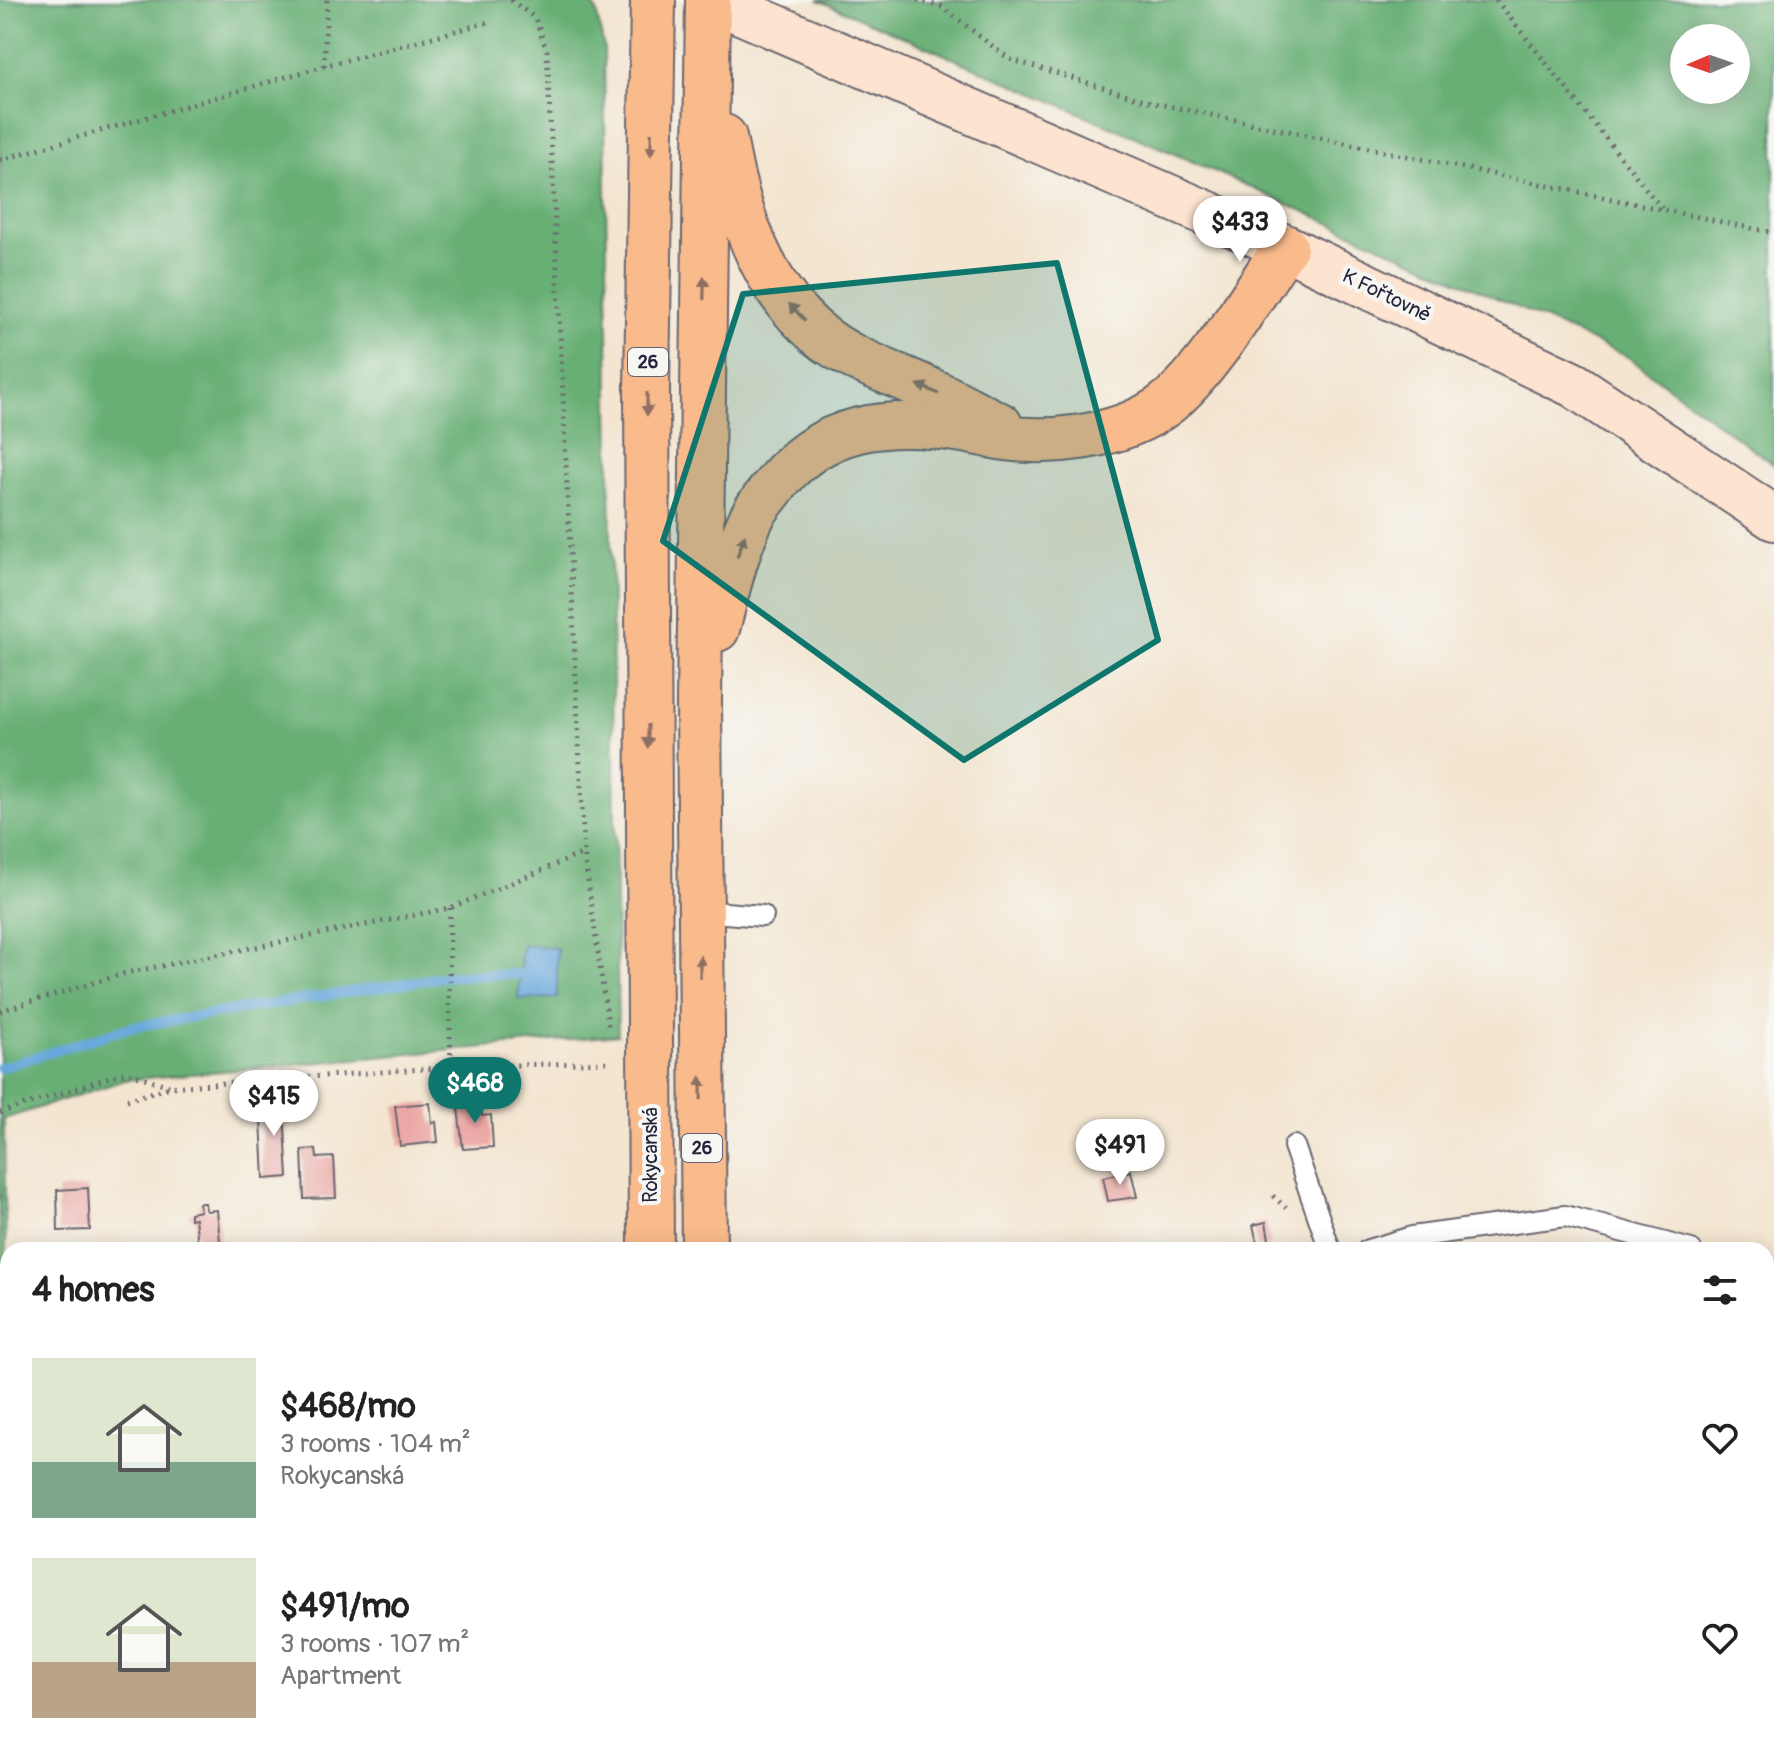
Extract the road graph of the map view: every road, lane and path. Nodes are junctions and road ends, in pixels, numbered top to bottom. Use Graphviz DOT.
graph roads {
  1 [pos="327,0"];
  2 [pos="511,0"];
  3 [pos="653,0"];
  4 [pos="711,0"];
  5 [pos="917,0"];
  6 [pos="1496,0"];
  7 [pos="489,22"];
  8 [pos="324,66"];
  9 [pos="714,118"];
  10 [pos="0,160"];
  11 [pos="1662,209"];
  12 [pos="1774,233"];
  13 [pos="1285,247"];
  14 [pos="1081,436"];
  15 [pos="1774,518"];
  16 [pos="699,703"];
  17 [pos="584,853"];
  18 [pos="450,908"];
  19 [pos="700,911"];
  20 [pos="763,916"];
  21 [pos="0,1011"];
  22 [pos="622,1052"];
  23 [pos="451,1067"];
  24 [pos="170,1087"];
  25 [pos="127,1100"];
  26 [pos="0,1113"];
  27 [pos="1294,1146"];
  28 [pos="650,1242"];
  29 [pos="704,1242"];
  30 [pos="1327,1242"];
  31 [pos="1395,1242"];
  32 [pos="1661,1242"];
  33 [pos="1066,1754"];
  34 [pos="1169,1754"];
  1 -- 8 [label="path"];
  2 -- 17 [label="path"];
  3 -- 22 [label="highway, 26, one-way"];
  4 -- 9 [label="highway"];
  4 -- 13 [label="street, K Fořtovně"];
  5 -- 11 [label="path"];
  6 -- 11 [label="path"];
  7 -- 8 [label="path"];
  8 -- 10 [label="path"];
  14 -- 9 [label="highway, one-way"];
  16 -- 9 [label="highway, 26, one-way"];
  11 -- 12 [label="path"];
  13 -- 14 [label="highway"];
  13 -- 15 [label="street, K Fořtovně"];
  16 -- 14 [label="highway, one-way"];
  16 -- 19 [label="highway, 26"];
  17 -- 18 [label="path"];
  17 -- 22 [label="path"];
  18 -- 21 [label="path"];
  18 -- 23 [label="path"];
  19 -- 20 [label="lane"];
  29 -- 19 [label="highway, 26, one-way"];
  22 -- 23 [label="path"];
  22 -- 28 [label="highway, Rokycanská / 26"];
  23 -- 24 [label="path"];
  24 -- 25 [label="path"];
  24 -- 26 [label="path"];
  27 -- 30 [label="lane"];
  31 -- 32 [label="lane"];
  33 -- 34 [label="path"];
}
